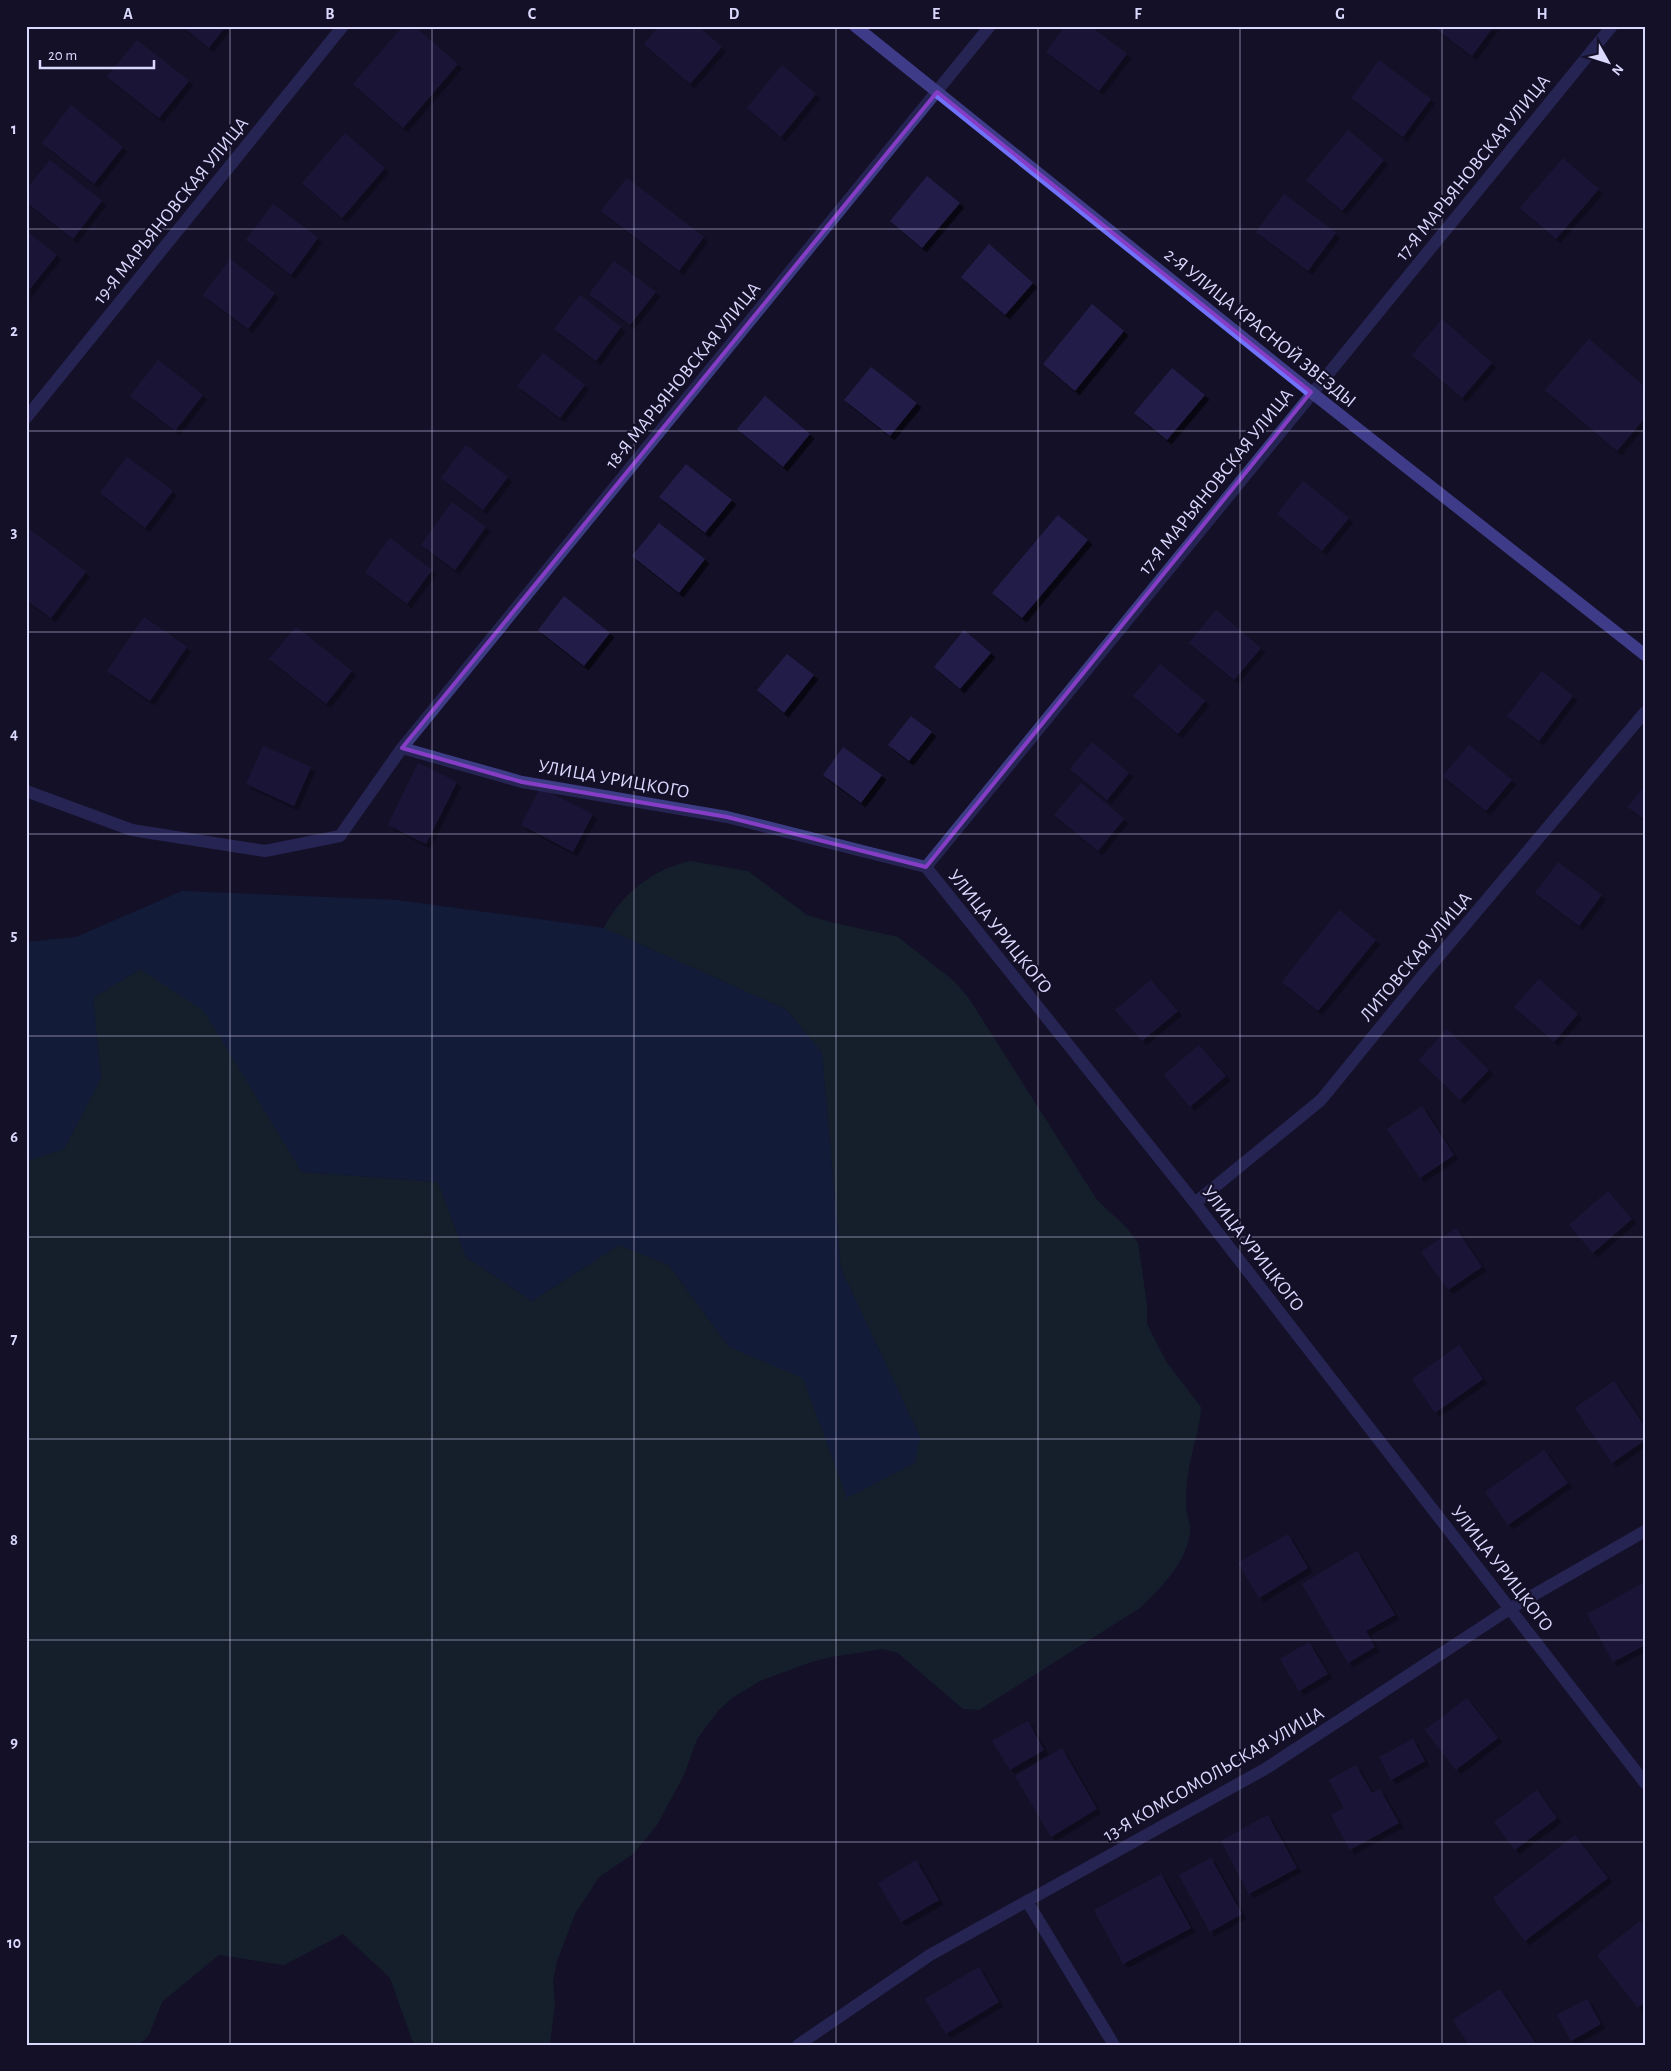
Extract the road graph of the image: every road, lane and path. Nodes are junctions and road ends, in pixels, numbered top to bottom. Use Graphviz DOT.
graph roads {
  1 [pos="342,26"];
  2 [pos="855,26"];
  3 [pos="990,26"];
  4 [pos="1612,26"];
  5 [pos="937,92"];
  6 [pos="1312,392"];
  7 [pos="26,418"];
  8 [pos="1645,655"];
  9 [pos="1645,712"];
  10 [pos="402,748"];
  11 [pos="26,791"];
  12 [pos="926,867"];
  13 [pos="1195,1203"];
  14 [pos="1645,1531"];
  15 [pos="1511,1608"];
  16 [pos="1645,1783"];
  17 [pos="1027,1901"];
  18 [pos="798,2045"];
  19 [pos="1114,2045"];
  1 -- 7 [label="street, 19-Я МАРЬЯНОВСКАЯ УЛИЦА"];
  2 -- 5 [label="street, 2-Я УЛИЦА КРАСНОЙ ЗВЕЗДЫ"];
  3 -- 5 [label="street, 18-Я МАРЬЯНОВСКАЯ УЛИЦА"];
  4 -- 6 [label="street, 17-Я МАРЬЯНОВСКАЯ УЛИЦА"];
  5 -- 6 [label="street, 2-Я УЛИЦА КРАСНОЙ ЗВЕЗДЫ"];
  5 -- 10 [label="street, 18-Я МАРЬЯНОВСКАЯ УЛИЦА"];
  6 -- 8 [label="street, 2-Я УЛИЦА КРАСНОЙ ЗВЕЗДЫ"];
  6 -- 12 [label="street, 17-Я МАРЬЯНОВСКАЯ УЛИЦА"];
  9 -- 13 [label="street, ЛИТОВСКАЯ УЛИЦА"];
  10 -- 11 [label="street"];
  10 -- 12 [label="street, УЛИЦА УРИЦКОГО"];
  12 -- 13 [label="street, УЛИЦА УРИЦКОГО"];
  13 -- 15 [label="street, УЛИЦА УРИЦКОГО"];
  14 -- 15 [label="street, 13-Я КОМСОМОЛЬСКАЯ УЛИЦА"];
  15 -- 16 [label="street, УЛИЦА УРИЦКОГО"];
  15 -- 17 [label="street, 13-Я КОМСОМОЛЬСКАЯ УЛИЦА"];
  17 -- 18 [label="street, 13-Я КОМСОМОЛЬСКАЯ УЛИЦА"];
  17 -- 19 [label="street"];
}
